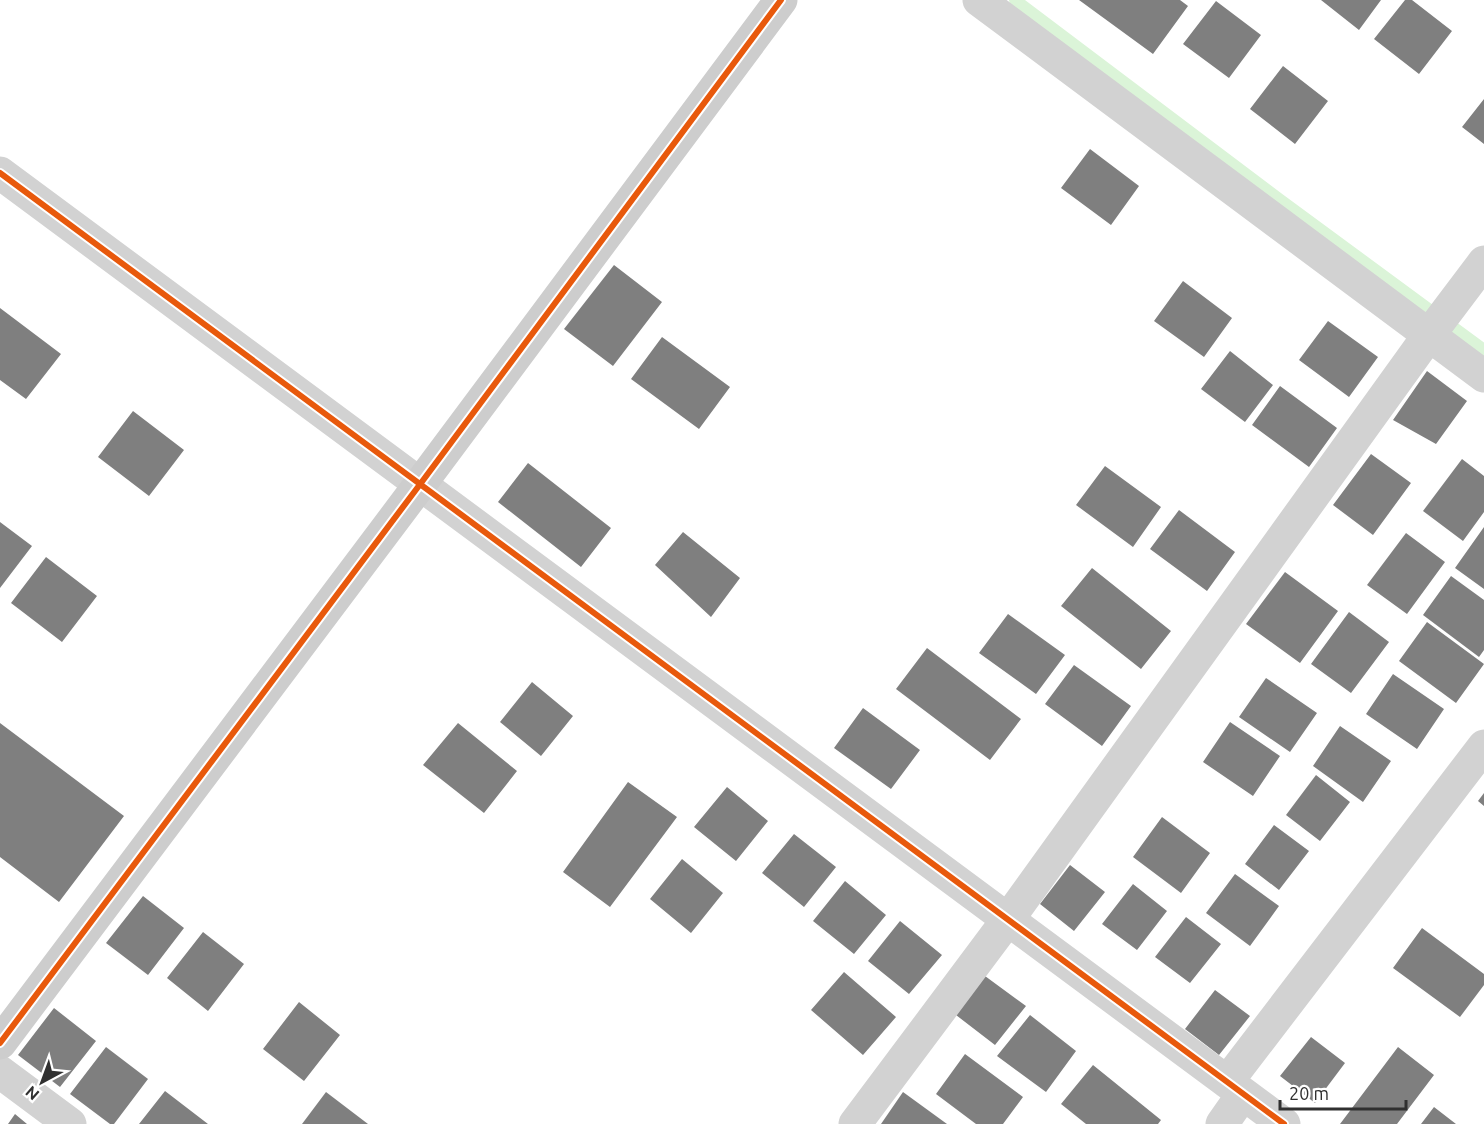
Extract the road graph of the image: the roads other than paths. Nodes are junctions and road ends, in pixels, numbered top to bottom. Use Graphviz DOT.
graph roads {
  1 [pos="781,0"];
  2 [pos="979,0"];
  3 [pos="0,173"];
  4 [pos="1484,262"];
  5 [pos="1429,335"];
  6 [pos="1484,376"];
  7 [pos="421,483"];
  8 [pos="1484,746"];
  9 [pos="1009,918"];
  10 [pos="0,1043"];
  11 [pos="0,1072"];
  12 [pos="1235,1088"];
  13 [pos="70,1124"];
  14 [pos="855,1124"];
  15 [pos="1221,1124"];
  16 [pos="1284,1124"];
  1 -- 7 [label="street"];
  2 -- 5 [label="street"];
  3 -- 7 [label="street"];
  4 -- 5 [label="street"];
  5 -- 6 [label="street"];
  5 -- 9 [label="street"];
  7 -- 9 [label="street"];
  7 -- 10 [label="street"];
  8 -- 12 [label="street"];
  9 -- 12 [label="street"];
  9 -- 14 [label="street"];
  11 -- 13 [label="street"];
  12 -- 15 [label="street"];
  12 -- 16 [label="street"];
}
